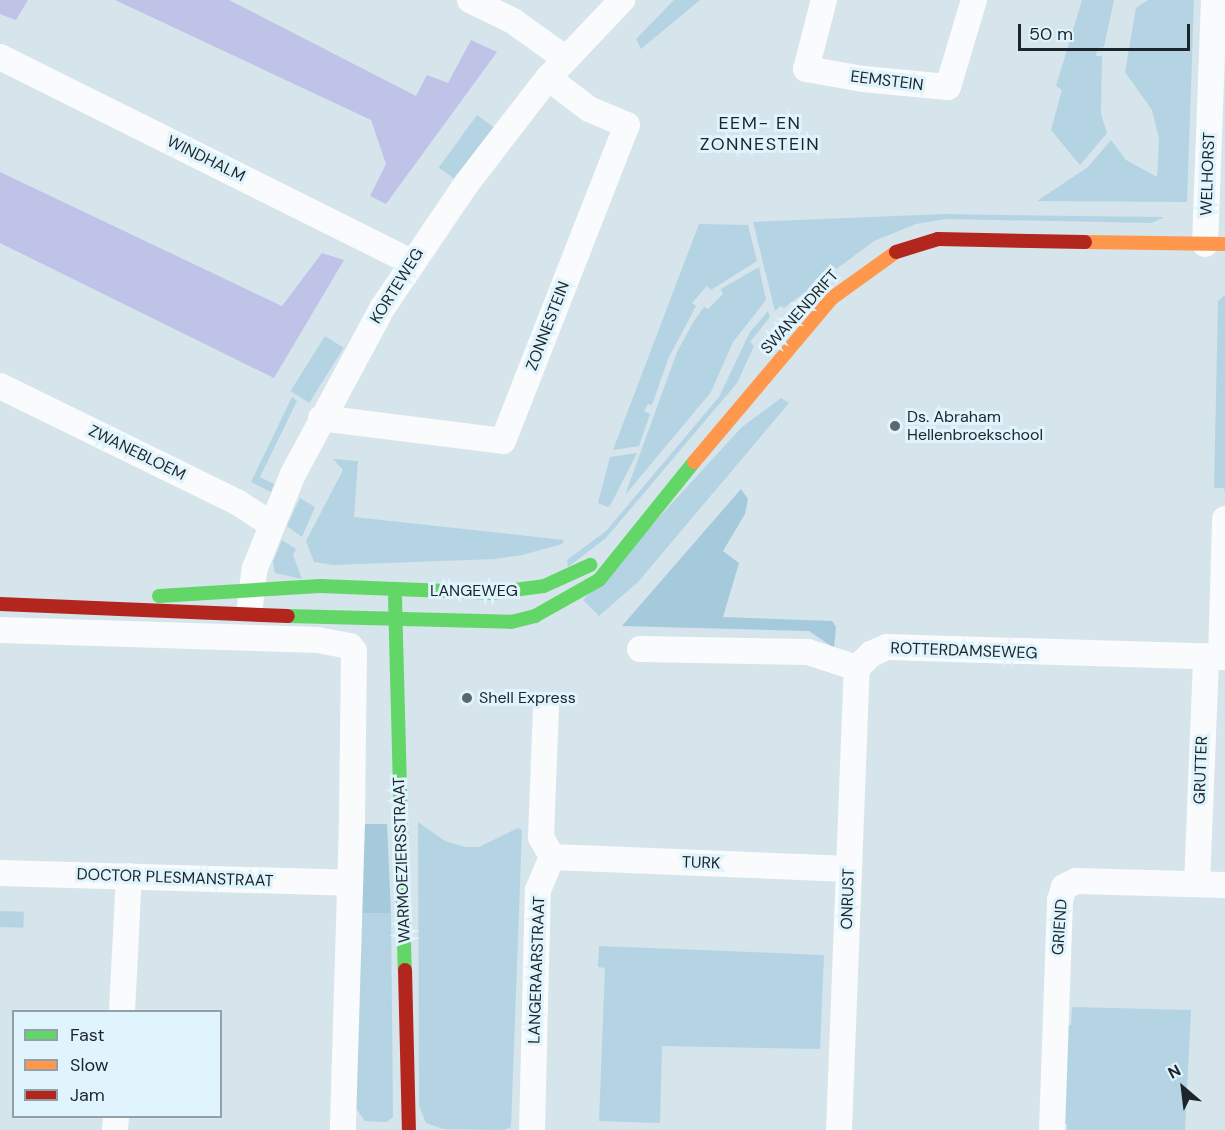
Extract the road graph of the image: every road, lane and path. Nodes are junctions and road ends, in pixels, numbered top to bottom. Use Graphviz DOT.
graph roads {
  1 [pos="470,0"];
  2 [pos="622,0"];
  3 [pos="824,0"];
  4 [pos="974,0"];
  5 [pos="1214,0"];
  6 [pos="1219,33"];
  7 [pos="0,57"];
  8 [pos="566,59"];
  9 [pos="548,78"];
  10 [pos="1215,244"];
  11 [pos="412,262"];
  12 [pos="0,386"];
  13 [pos="321,418"];
  14 [pos="1225,519"];
  15 [pos="643,522"];
  16 [pos="272,525"];
  17 [pos="252,588"];
  18 [pos="395,590"];
  19 [pos="0,604"];
  20 [pos="122,607"];
  21 [pos="249,616"];
  22 [pos="395,620"];
  23 [pos="0,630"];
  24 [pos="640,649"];
  25 [pos="1217,657"];
  26 [pos="856,668"];
  27 [pos="546,707"];
  28 [pos="552,857"];
  29 [pos="849,869"];
  30 [pos="0,873"];
  31 [pos="129,876"];
  32 [pos="350,883"];
  33 [pos="1197,884"];
  34 [pos="1225,885"];
  35 [pos="122,1010"];
  36 [pos="343,1130"];
  37 [pos="409,1130"];
  38 [pos="532,1130"];
  39 [pos="839,1130"];
  40 [pos="1052,1130"];
  1 -- 8 [label="street"];
  2 -- 8 [label="street, KORTEWEG"];
  3 -- 4 [label="street, EEMSTEIN"];
  5 -- 6 [label="street, WELHORST"];
  6 -- 10 [label="street, WELHORST"];
  7 -- 11 [label="street, WINDHALM"];
  8 -- 9 [label="street, KORTEWEG"];
  9 -- 11 [label="street, KORTEWEG"];
  9 -- 13 [label="street, ZONNESTEIN"];
  10 -- 15 [label="main road, SWANENDRIFT"];
  11 -- 13 [label="street, KORTEWEG"];
  12 -- 16 [label="street, ZWANEBLOEM"];
  13 -- 16 [label="street, KORTEWEG"];
  14 -- 25 [label="street, GRUTTER"];
  15 -- 18 [label="main road, LANGEWEG"];
  15 -- 22 [label="main road, LANGEWEG"];
  16 -- 17 [label="street, KORTEWEG"];
  17 -- 18 [label="main road, LANGEWEG"];
  17 -- 20 [label="main road, LANGEWEG"];
  17 -- 21 [label="street, KORTEWEG"];
  18 -- 22 [label="main road, WARMOEZIERSSTRAAT"];
  19 -- 20 [label="main road, LANGEWEG"];
  20 -- 21 [label="main road, LANGEWEG"];
  21 -- 22 [label="main road, LANGEWEG"];
  22 -- 37 [label="main road, WARMOEZIERSSTRAAT"];
  23 -- 32 [label="street"];
  24 -- 26 [label="street"];
  25 -- 26 [label="street, ROTTERDAMSEWEG"];
  25 -- 33 [label="street, GRUTTER"];
  26 -- 29 [label="street, ONRUST"];
  27 -- 28 [label="street"];
  28 -- 29 [label="street, TURK"];
  28 -- 38 [label="street, LANGERAARSTRAAT"];
  29 -- 39 [label="street, ONRUST"];
  30 -- 31 [label="street, DOCTOR PLESMANSTRAAT"];
  31 -- 32 [label="street, DOCTOR PLESMANSTRAAT"];
  31 -- 35 [label="street"];
  32 -- 36 [label="street"];
  33 -- 34 [label="street, GRIEND"];
  33 -- 40 [label="street, GRIEND"];
}
